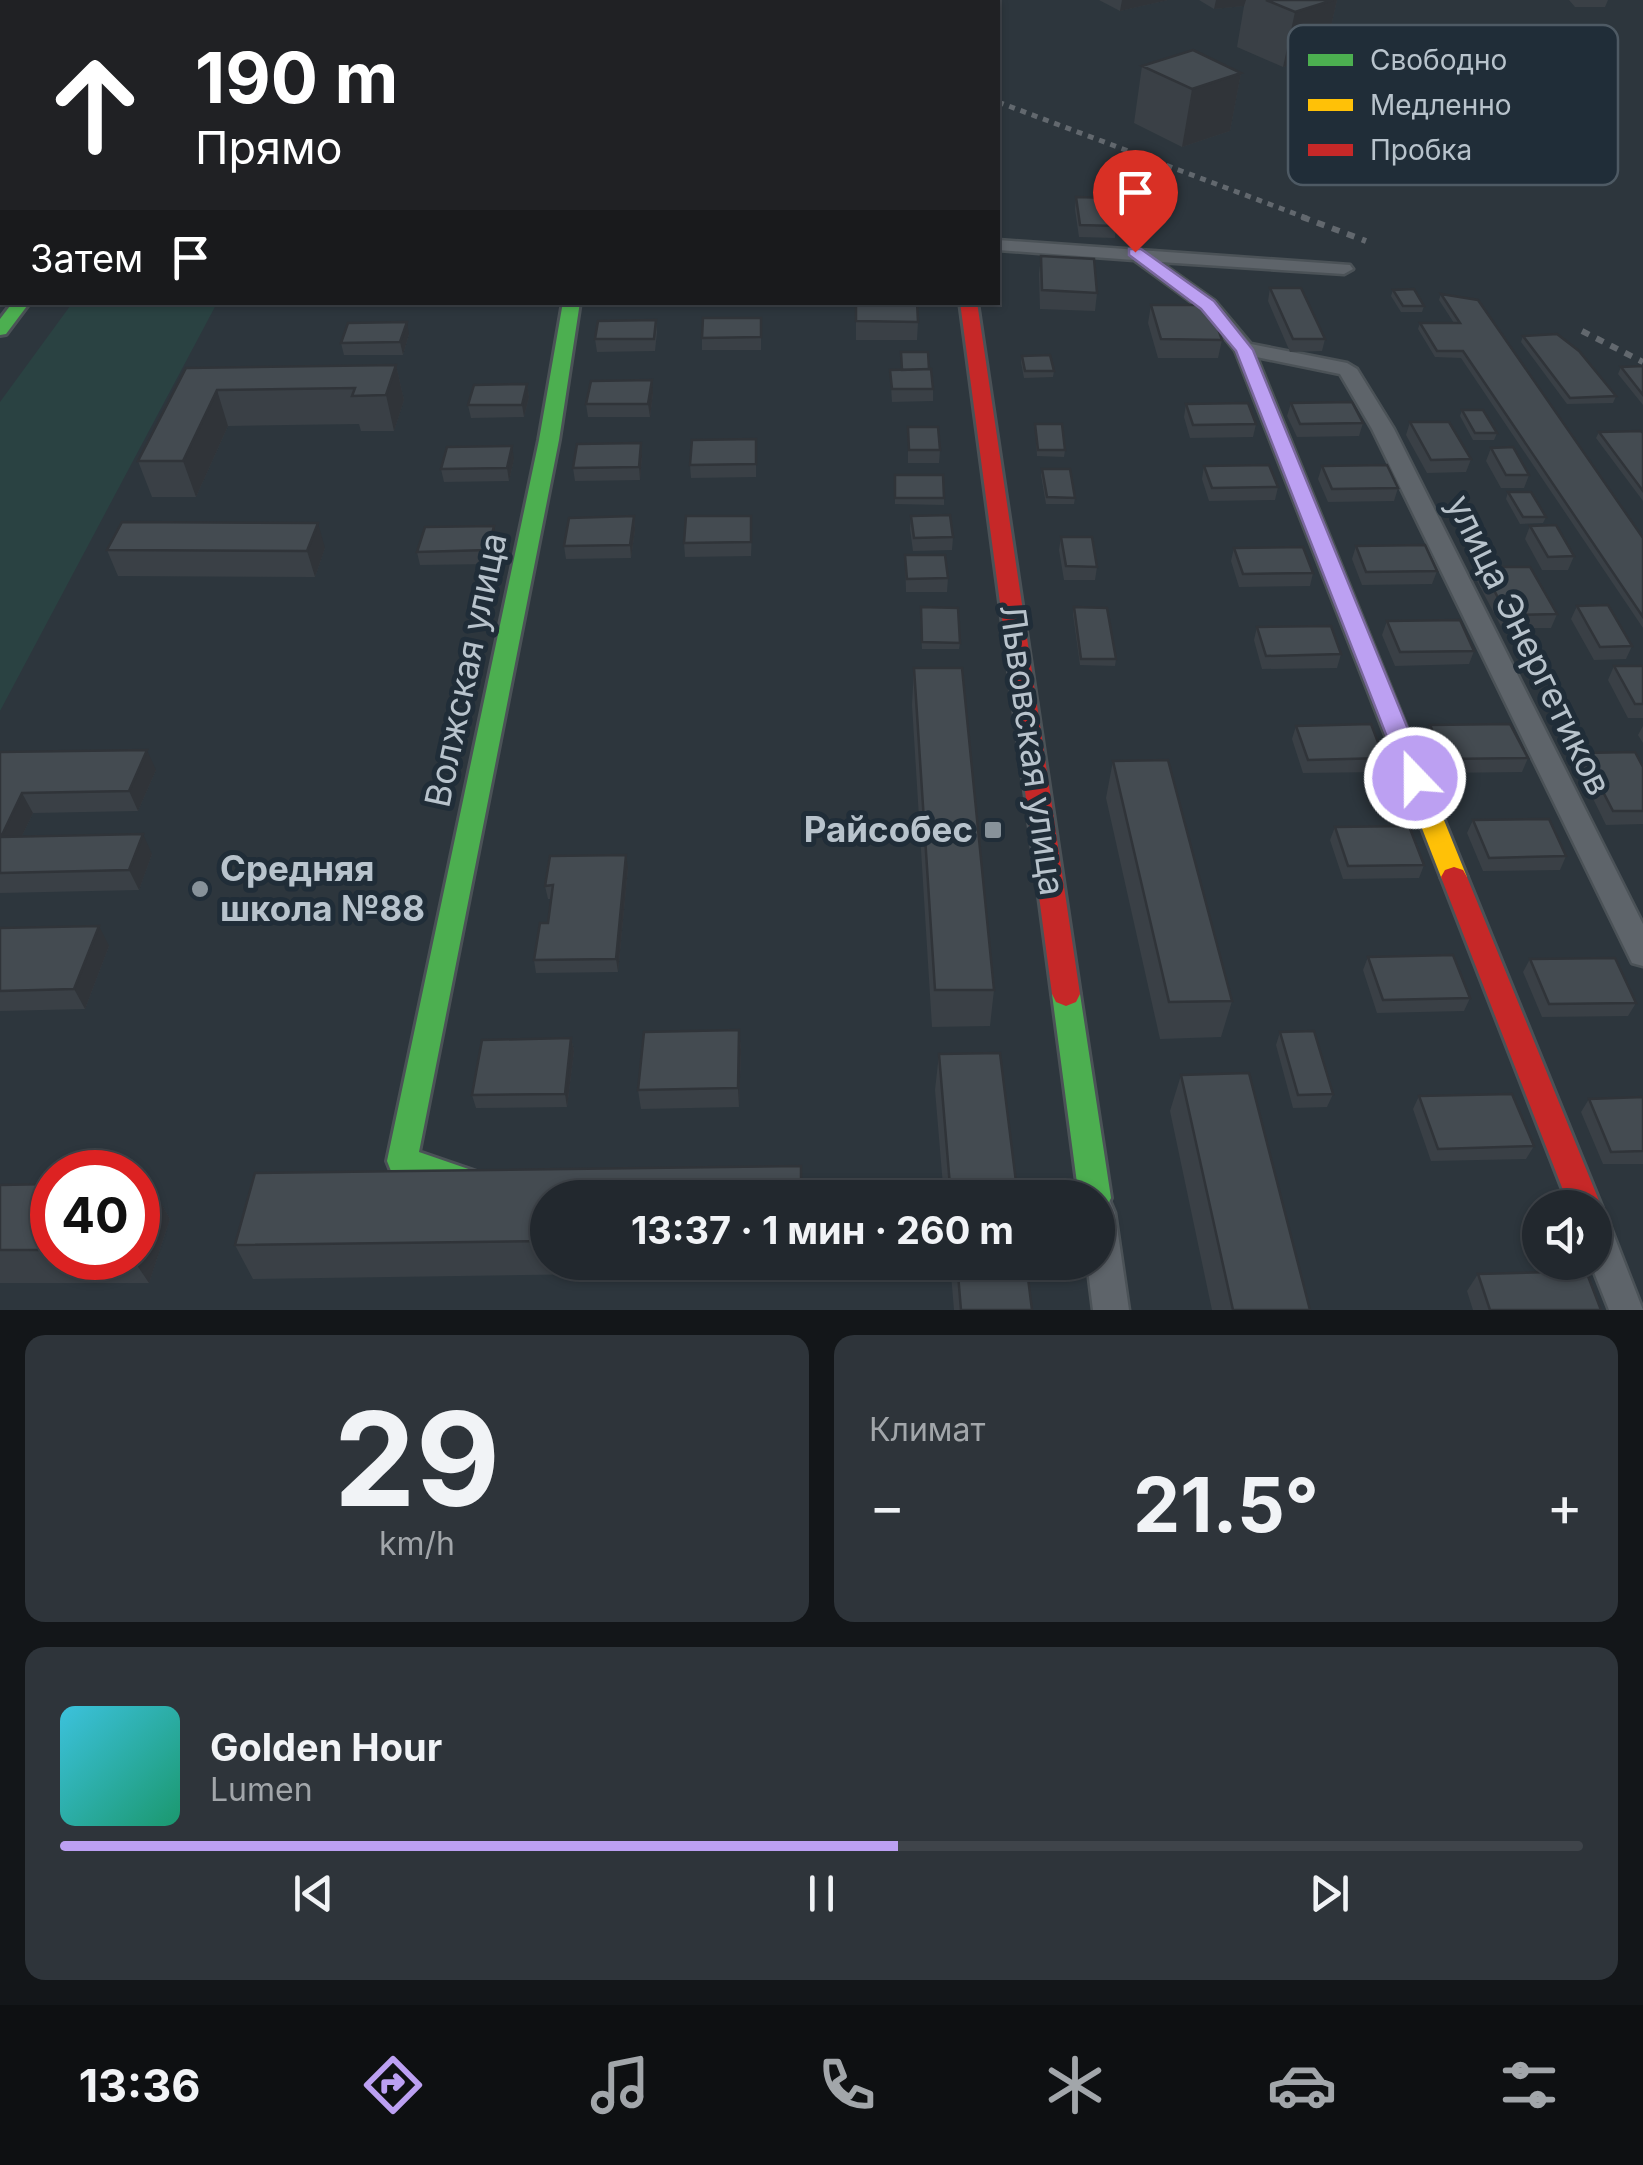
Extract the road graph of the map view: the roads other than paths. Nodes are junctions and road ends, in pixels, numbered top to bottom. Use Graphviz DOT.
graph roads {
  1 [pos="1000,245"];
  2 [pos="1135,252"];
  3 [pos="1344,269"];
  4 [pos="20,305"];
  5 [pos="571,305"];
  6 [pos="968,305"];
  7 [pos="0,330"];
  8 [pos="1244,350"];
  9 [pos="1643,954"];
  10 [pos="1092,1180"];
  11 [pos="498,1182"];
  12 [pos="1579,1190"];
  13 [pos="1612,1272"];
  14 [pos="1108,1280"];
  15 [pos="1112,1310"];
  16 [pos="1627,1310"];
  1 -- 2 [label="street"];
  2 -- 3 [label="street"];
  2 -- 8 [label="street"];
  4 -- 7 [label="street"];
  5 -- 11 [label="street, Волжская улица"];
  6 -- 10 [label="street, Львовская улица"];
  8 -- 9 [label="street, улица Энергетиков"];
  8 -- 12 [label="street"];
  13 -- 16 [label="street"];
  14 -- 15 [label="street"];
}
